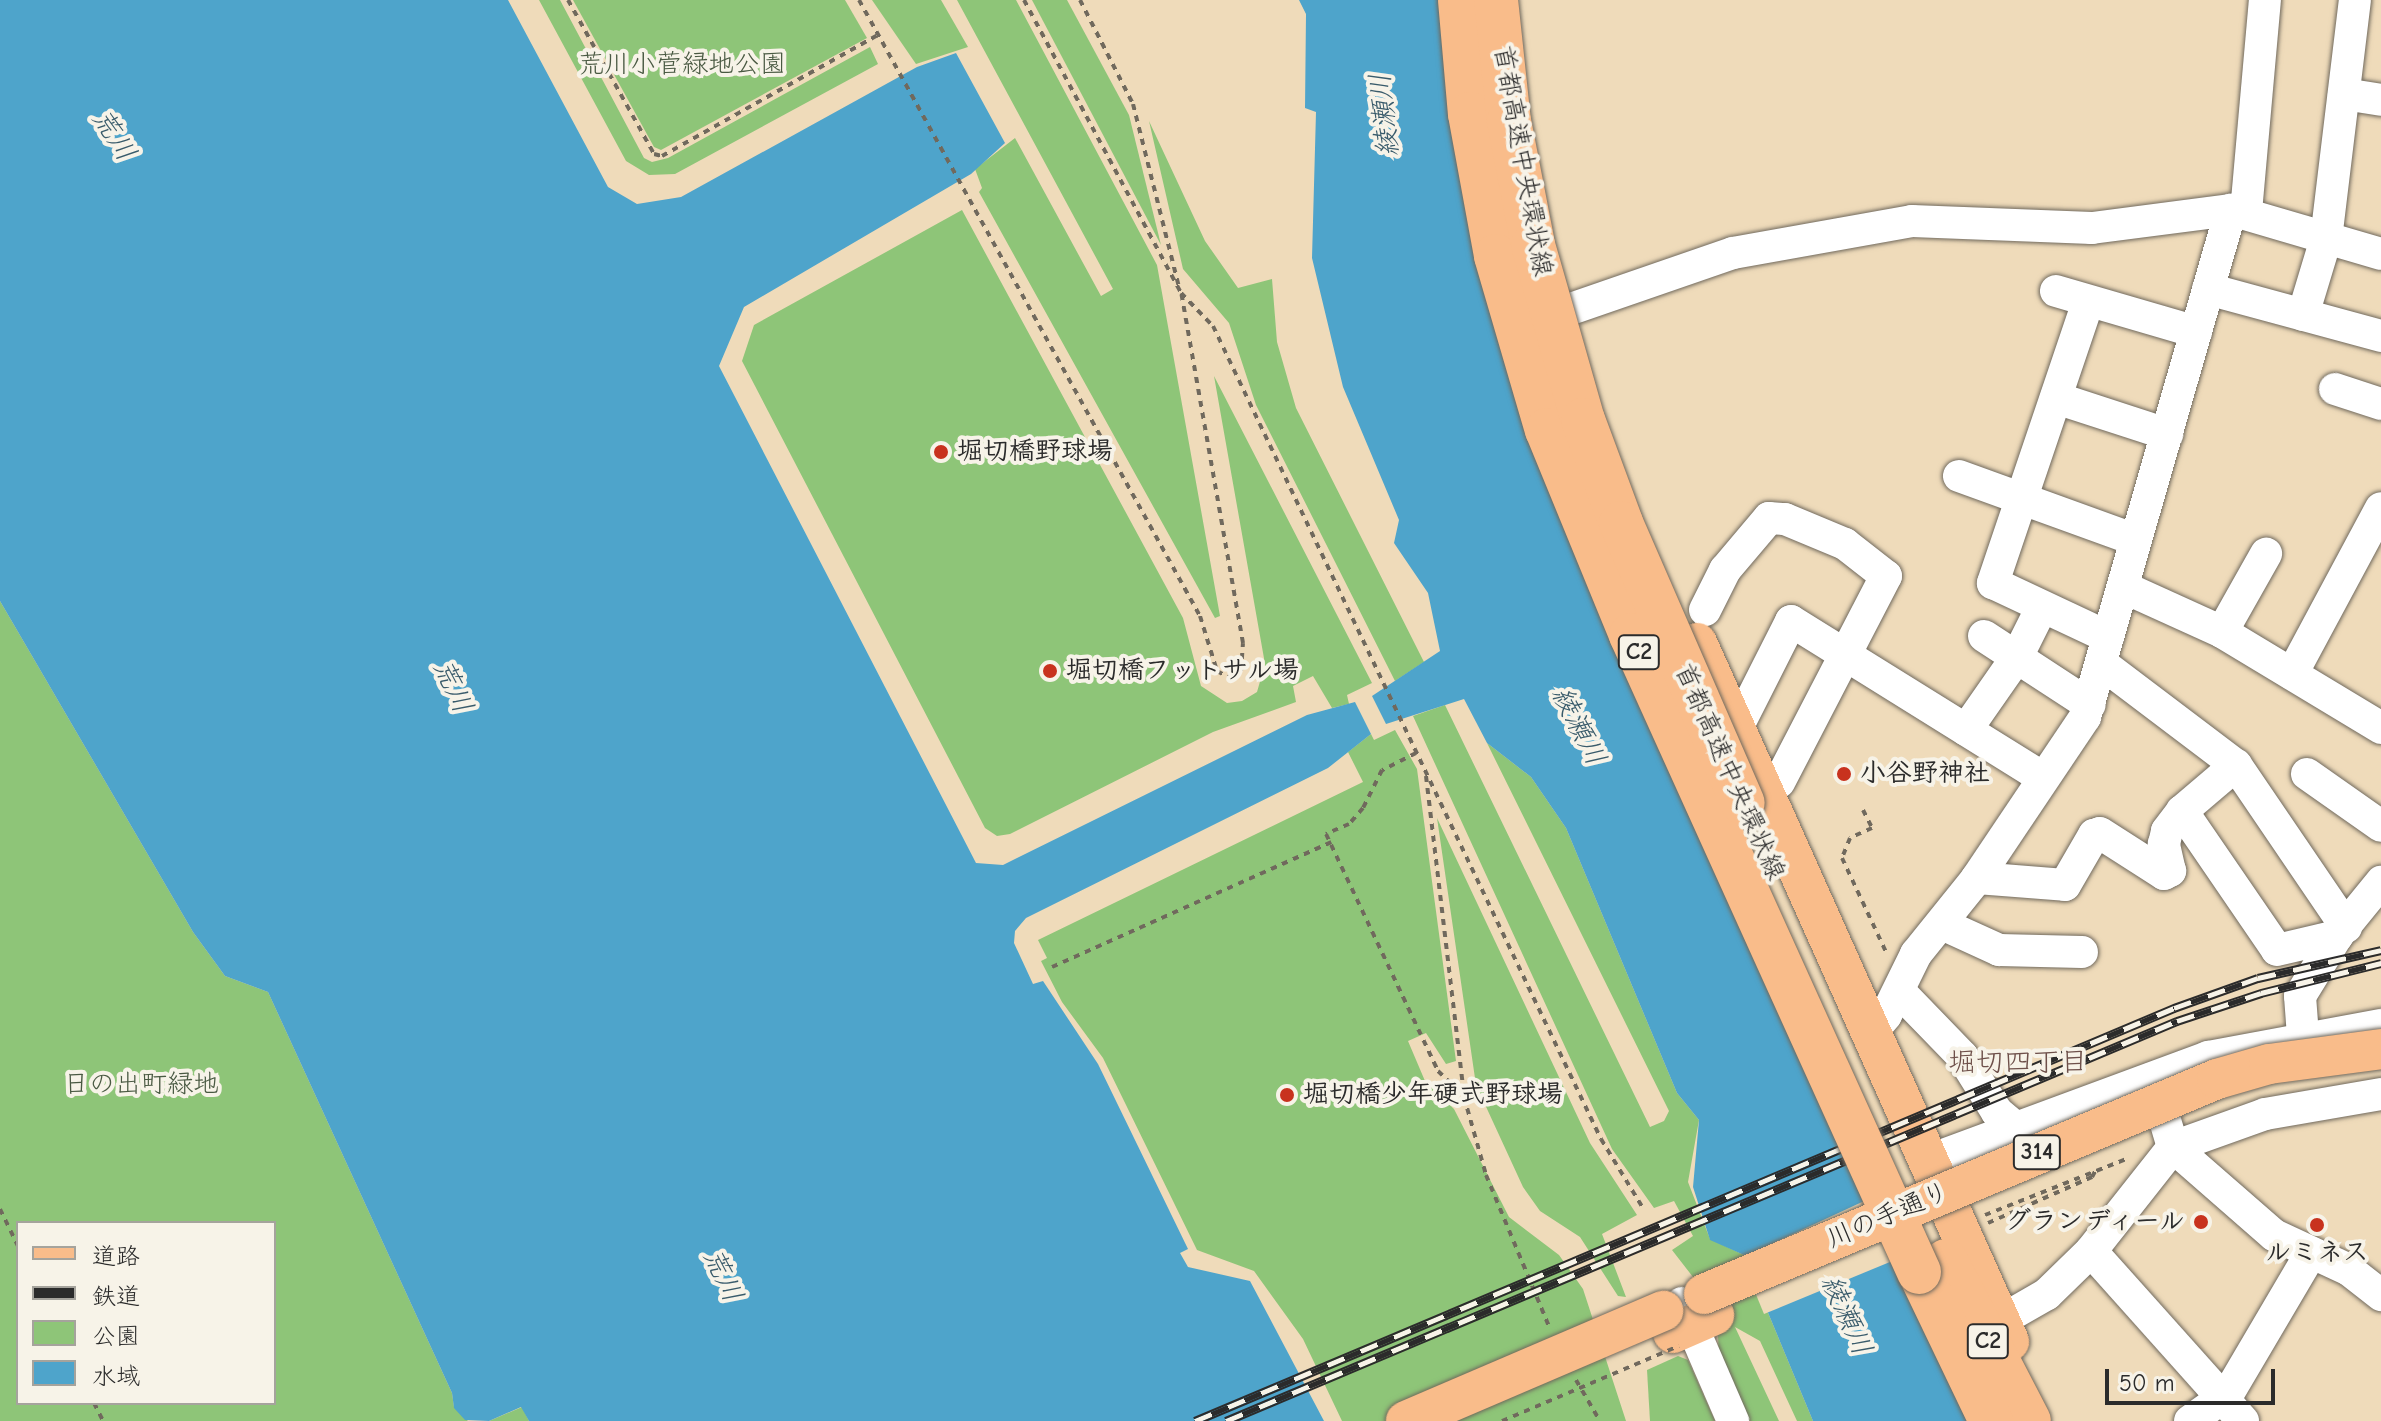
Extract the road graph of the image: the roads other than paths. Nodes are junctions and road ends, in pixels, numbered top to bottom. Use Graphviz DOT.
graph roads {
  1 [pos="1460,0"];
  2 [pos="1488,0"];
  3 [pos="1496,0"];
  4 [pos="1518,0"];
  5 [pos="2265,0"];
  6 [pos="2363,8"];
  7 [pos="2344,94"];
  8 [pos="2381,100"];
  9 [pos="2238,211"];
  10 [pos="2326,239"];
  11 [pos="2381,254"];
  12 [pos="2208,289"];
  13 [pos="2056,291"];
  14 [pos="2088,302"];
  15 [pos="1571,309"];
  16 [pos="2303,315"];
  17 [pos="2196,332"];
  18 [pos="2381,336"];
  19 [pos="2335,389"];
  20 [pos="2056,398"];
  21 [pos="2381,404"];
  22 [pos="2167,434"];
  23 [pos="1959,476"];
  24 [pos="2024,500"];
  25 [pos="2381,508"];
  26 [pos="2136,540"];
  27 [pos="2266,554"];
  28 [pos="2123,587"];
  29 [pos="2042,607"];
  30 [pos="1705,610"];
  31 [pos="2222,632"];
  32 [pos="1984,636"];
  33 [pos="2105,650"];
  34 [pos="1845,654"];
  35 [pos="2017,657"];
  36 [pos="2292,674"];
  37 [pos="2090,705"];
  38 [pos="2377,717"];
  39 [pos="1736,730"];
  40 [pos="1966,730"];
  41 [pos="2236,765"];
  42 [pos="2307,774"];
  43 [pos="2042,777"];
  44 [pos="1779,782"];
  45 [pos="1713,808"];
  46 [pos="2182,811"];
  47 [pos="2381,826"];
  48 [pos="1977,878"];
  49 [pos="2381,882"];
  50 [pos="1942,924"];
  51 [pos="2342,932"];
  52 [pos="2082,952"];
  53 [pos="1900,988"];
  54 [pos="2381,1025"];
  55 [pos="1871,1033"];
  56 [pos="2303,1036"];
  57 [pos="2381,1049"];
  58 [pos="2381,1076"];
  59 [pos="2152,1077"];
  60 [pos="2381,1094"];
  61 [pos="2015,1127"];
  62 [pos="2173,1147"];
  63 [pos="1927,1161"];
  64 [pos="2091,1251"];
  65 [pos="2311,1253"];
  66 [pos="1933,1266"];
  67 [pos="2381,1295"];
  68 [pos="1686,1318"];
  69 [pos="2000,1321"];
  70 [pos="2232,1410"];
  71 [pos="1406,1421"];
  72 [pos="1466,1421"];
  73 [pos="1733,1421"];
  74 [pos="1982,1421"];
  75 [pos="1991,1421"];
  76 [pos="2014,1421"];
  77 [pos="2029,1421"];
  78 [pos="2046,1421"];
  79 [pos="2190,1421"];
  1 -- 45 [label="highway, 首都高速中央環状線 / C2, bridge"];
  2 -- 45 [label="highway, bridge"];
  3 -- 66 [label="highway, 首都高速中央環状線 / C2, bridge"];
  4 -- 15 [label="main road"];
  5 -- 9 [label="street"];
  6 -- 7 [label="street"];
  7 -- 8 [label="street"];
  7 -- 10 [label="street"];
  9 -- 10 [label="street"];
  9 -- 12 [label="street"];
  9 -- 15 [label="street"];
  10 -- 11 [label="street"];
  10 -- 16 [label="street"];
  12 -- 16 [label="street"];
  12 -- 17 [label="street"];
  13 -- 14 [label="street"];
  14 -- 17 [label="street"];
  14 -- 20 [label="street"];
  15 -- 39 [label="main road"];
  16 -- 18 [label="street"];
  17 -- 22 [label="street"];
  19 -- 21 [label="street"];
  20 -- 22 [label="street"];
  20 -- 24 [label="street"];
  22 -- 26 [label="street"];
  23 -- 24 [label="street"];
  24 -- 26 [label="street"];
  24 -- 29 [label="street"];
  25 -- 36 [label="street"];
  26 -- 28 [label="street"];
  27 -- 31 [label="street"];
  28 -- 31 [label="street"];
  28 -- 33 [label="street"];
  29 -- 33 [label="street"];
  29 -- 35 [label="street"];
  30 -- 34 [label="street"];
  31 -- 36 [label="street"];
  32 -- 35 [label="street"];
  33 -- 37 [label="street"];
  33 -- 41 [label="street"];
  34 -- 39 [label="street"];
  34 -- 40 [label="street"];
  34 -- 44 [label="street"];
  35 -- 37 [label="street"];
  35 -- 40 [label="street"];
  36 -- 38 [label="street"];
  37 -- 43 [label="street"];
  39 -- 55 [label="main road"];
  40 -- 43 [label="street"];
  41 -- 46 [label="street"];
  41 -- 51 [label="street"];
  42 -- 47 [label="street"];
  43 -- 48 [label="street"];
  45 -- 66 [label="highway, 首都高速中央環状線 / C2, bridge"];
  46 -- 48 [label="street"];
  46 -- 51 [label="street"];
  48 -- 50 [label="street"];
  49 -- 51 [label="street"];
  50 -- 52 [label="street"];
  50 -- 53 [label="street"];
  51 -- 56 [label="street"];
  53 -- 55 [label="street"];
  53 -- 61 [label="street"];
  54 -- 56 [label="street"];
  55 -- 63 [label="main road"];
  56 -- 59 [label="street"];
  57 -- 68 [label="main road, 川の手通り / 314, bridge"];
  58 -- 68 [label="main road, 川の手通り / 314"];
  59 -- 61 [label="street"];
  59 -- 62 [label="street"];
  60 -- 62 [label="street"];
  61 -- 63 [label="street"];
  62 -- 64 [label="street"];
  62 -- 65 [label="street"];
  63 -- 69 [label="main road"];
  64 -- 69 [label="street"];
  64 -- 70 [label="street"];
  65 -- 67 [label="street"];
  65 -- 70 [label="street"];
  66 -- 74 [label="highway, 首都高速中央環状線 / C2"];
  66 -- 75 [label="highway, 首都高速中央環状線 / C2"];
  66 -- 76 [label="highway"];
  66 -- 77 [label="highway, 首都高速中央環状線 / C2"];
  68 -- 71 [label="main road, 川の手通り / 314, bridge"];
  68 -- 72 [label="main road, 川の手通り / 314"];
  68 -- 73 [label="street"];
  69 -- 78 [label="main road"];
  70 -- 79 [label="street"];
}
